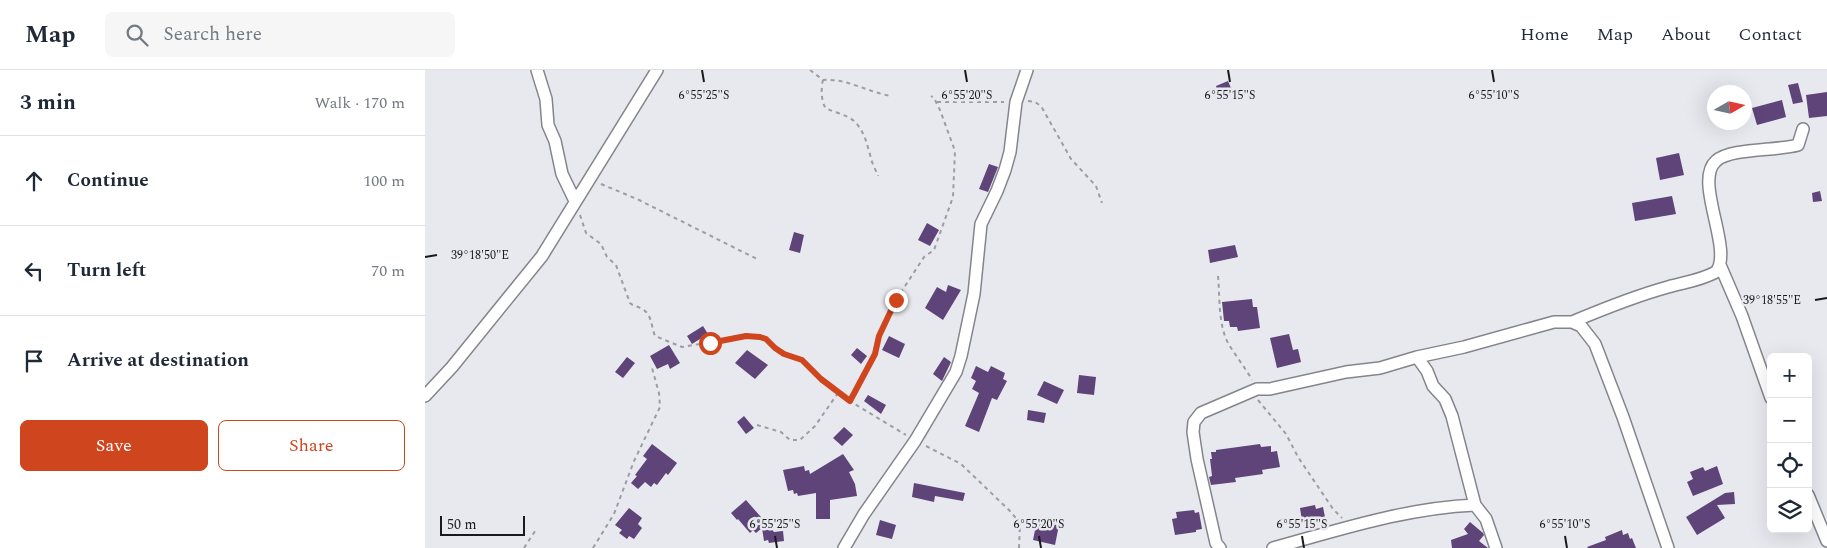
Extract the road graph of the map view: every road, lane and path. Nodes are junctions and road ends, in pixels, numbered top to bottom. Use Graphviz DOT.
graph roads {
  1 [pos="537,70"];
  2 [pos="657,70"];
  3 [pos="810,70"];
  4 [pos="1027,70"];
  5 [pos="823,80"];
  6 [pos="892,96"];
  7 [pos="931,96"];
  8 [pos="937,102"];
  9 [pos="1016,102"];
  10 [pos="1803,129"];
  11 [pos="878,176"];
  12 [pos="589,179"];
  13 [pos="575,201"];
  14 [pos="1102,203"];
  15 [pos="757,259"];
  16 [pos="1720,265"];
  17 [pos="1218,276"];
  18 [pos="1572,322"];
  19 [pos="1435,353"];
  20 [pos="1417,357"];
  21 [pos="652,368"];
  22 [pos="1427,371"];
  23 [pos="1767,387"];
  24 [pos="1255,390"];
  25 [pos="838,393"];
  26 [pos="425,396"];
  27 [pos="850,401"];
  28 [pos="757,425"];
  29 [pos="915,441"];
  30 [pos="1475,505"];
  31 [pos="1812,505"];
  32 [pos="1351,526"];
  33 [pos="537,528"];
  34 [pos="1827,541"];
  35 [pos="524,548"];
  36 [pos="593,548"];
  37 [pos="844,548"];
  38 [pos="1019,548"];
  39 [pos="1219,548"];
  40 [pos="1273,548"];
  41 [pos="1496,548"];
  42 [pos="1668,548"];
  1 -- 13 [label="street"];
  2 -- 12 [label="street"];
  3 -- 5 [label="path"];
  4 -- 9 [label="street"];
  5 -- 6 [label="path"];
  5 -- 11 [label="path"];
  7 -- 8 [label="path"];
  8 -- 9 [label="path"];
  8 -- 27 [label="path"];
  9 -- 14 [label="path"];
  9 -- 29 [label="street"];
  10 -- 16 [label="street"];
  12 -- 13 [label="street"];
  12 -- 15 [label="path"];
  13 -- 25 [label="path"];
  13 -- 26 [label="street"];
  16 -- 18 [label="street"];
  16 -- 23 [label="street"];
  17 -- 24 [label="path"];
  18 -- 19 [label="street"];
  18 -- 42 [label="street"];
  19 -- 20 [label="street"];
  19 -- 22 [label="street"];
  20 -- 22 [label="street"];
  20 -- 24 [label="street"];
  21 -- 36 [label="path"];
  22 -- 30 [label="street"];
  24 -- 32 [label="path"];
  24 -- 39 [label="street"];
  25 -- 27 [label="path"];
  25 -- 28 [label="path"];
  27 -- 29 [label="path"];
  29 -- 37 [label="street"];
  29 -- 38 [label="path"];
  30 -- 32 [label="street"];
  30 -- 41 [label="street"];
  31 -- 34 [label="street"];
  32 -- 40 [label="street"];
  33 -- 35 [label="path"];
}
